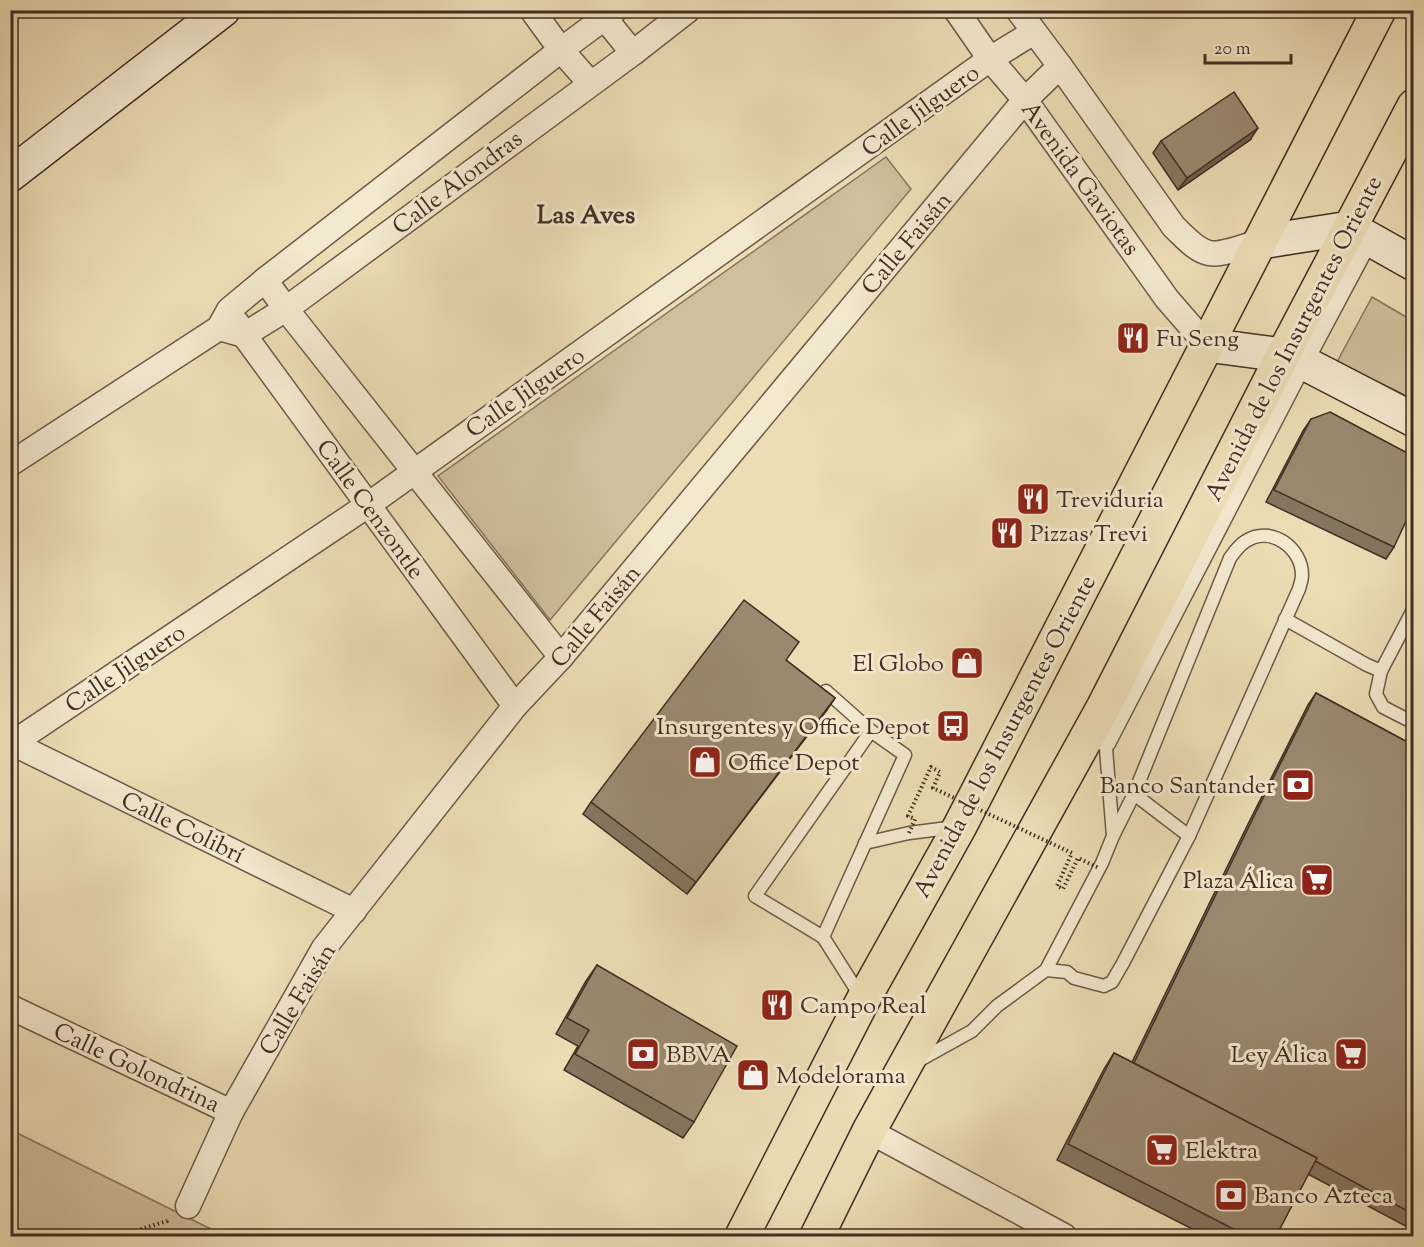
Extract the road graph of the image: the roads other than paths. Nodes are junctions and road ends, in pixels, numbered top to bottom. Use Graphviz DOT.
graph roads {
  1 [pos="223,10"];
  2 [pos="531,10"];
  3 [pos="688,10"];
  4 [pos="956,10"];
  5 [pos="1018,10"];
  6 [pos="1378,10"];
  7 [pos="606,13"];
  8 [pos="1034,32"];
  9 [pos="561,50"];
  10 [pos="633,53"];
  11 [pos="990,59"];
  12 [pos="1060,66"];
  13 [pos="590,83"];
  14 [pos="1025,100"];
  15 [pos="1413,106"];
  16 [pos="10,175"];
  17 [pos="1359,233"];
  18 [pos="1260,242"];
  19 [pos="1413,264"];
  20 [pos="265,280"];
  21 [pos="286,309"];
  22 [pos="224,319"];
  23 [pos="244,335"];
  24 [pos="1207,345"];
  25 [pos="1294,365"];
  26 [pos="1413,420"];
  27 [pos="10,465"];
  28 [pos="415,470"];
  29 [pos="368,505"];
  30 [pos="1413,608"];
  31 [pos="1285,619"];
  32 [pos="561,657"];
  33 [pos="1381,671"];
  34 [pos="826,692"];
  35 [pos="515,706"];
  36 [pos="1104,706"];
  37 [pos="1413,723"];
  38 [pos="871,731"];
  39 [pos="1106,743"];
  40 [pos="11,744"];
  41 [pos="1134,795"];
  42 [pos="960,826"];
  43 [pos="1113,836"];
  44 [pos="1189,836"];
  45 [pos="865,843"];
  46 [pos="354,911"];
  47 [pos="823,937"];
  48 [pos="1046,970"];
  49 [pos="863,1000"];
  50 [pos="10,1007"];
  51 [pos="902,1071"];
  52 [pos="231,1112"];
  53 [pos="869,1131"];
  54 [pos="188,1206"];
  55 [pos="742,1236"];
  56 [pos="817,1236"];
  57 [pos="1064,1236"];
  1 -- 16 [label="main road"];
  2 -- 9 [label="street"];
  3 -- 10 [label="street, Calle Alondras"];
  4 -- 11 [label="street, Avenida Gaviotas"];
  5 -- 8 [label="street, Avenida Gaviotas"];
  6 -- 18 [label="highway, Avenida de los Insurgentes Oriente"];
  7 -- 9 [label="street, Calle Alondras"];
  7 -- 10 [label="street"];
  8 -- 11 [label="street, Calle Jilguero"];
  8 -- 12 [label="street, Avenida Gaviotas"];
  9 -- 13 [label="street"];
  9 -- 20 [label="street, Calle Alondras"];
  10 -- 13 [label="street, Calle Alondras"];
  11 -- 14 [label="street, Avenida Gaviotas"];
  11 -- 28 [label="street, Calle Jilguero"];
  12 -- 14 [label="street, Calle Faisán"];
  12 -- 18 [label="street, Avenida Gaviotas"];
  13 -- 21 [label="street, Calle Alondras"];
  14 -- 24 [label="street, Avenida Gaviotas"];
  14 -- 32 [label="street, Calle Faisán"];
  15 -- 17 [label="highway, Avenida de los Insurgentes Oriente"];
  17 -- 18 [label="main road"];
  17 -- 19 [label="main road"];
  17 -- 25 [label="highway, Avenida de los Insurgentes Oriente"];
  18 -- 24 [label="highway, Avenida de los Insurgentes Oriente"];
  20 -- 21 [label="street"];
  20 -- 22 [label="street, Calle Alondras"];
  21 -- 23 [label="street, Calle Alondras"];
  21 -- 28 [label="street"];
  22 -- 23 [label="street, Calle Cenzontle"];
  22 -- 27 [label="street, Calle Alondras"];
  23 -- 29 [label="street, Calle Cenzontle"];
  24 -- 25 [label="main road"];
  24 -- 42 [label="highway, Avenida de los Insurgentes Oriente"];
  25 -- 26 [label="main road"];
  25 -- 36 [label="highway, Avenida de los Insurgentes Oriente"];
  25 -- 39 [label="street, Avenida de los Insurgentes Oriente"];
  28 -- 29 [label="street, Calle Jilguero"];
  28 -- 32 [label="street"];
  29 -- 35 [label="street, Calle Cenzontle"];
  29 -- 40 [label="street, Calle Jilguero"];
  30 -- 33 [label="lane"];
  31 -- 33 [label="lane"];
  31 -- 41 [label="lane"];
  31 -- 44 [label="lane"];
  32 -- 35 [label="street, Calle Faisán"];
  33 -- 37 [label="lane"];
  34 -- 38 [label="lane"];
  35 -- 46 [label="street, Calle Faisán"];
  36 -- 39 [label="lane"];
  36 -- 51 [label="highway, Avenida de los Insurgentes Oriente"];
  38 -- 45 [label="lane"];
  38 -- 47 [label="lane"];
  39 -- 43 [label="lane"];
  40 -- 46 [label="street, Calle Colibrí"];
  41 -- 43 [label="lane"];
  41 -- 44 [label="lane"];
  42 -- 45 [label="lane"];
  42 -- 49 [label="highway, Avenida de los Insurgentes Oriente"];
  43 -- 48 [label="lane"];
  44 -- 48 [label="lane"];
  45 -- 47 [label="lane"];
  46 -- 52 [label="street, Calle Faisán"];
  47 -- 49 [label="lane"];
  48 -- 51 [label="lane"];
  49 -- 55 [label="highway, Avenida de los Insurgentes Oriente"];
  50 -- 52 [label="street, Calle Golondrina"];
  51 -- 53 [label="highway, Avenida de los Insurgentes Oriente"];
  52 -- 54 [label="street, Calle Faisán"];
  53 -- 56 [label="highway, Avenida de los Insurgentes Oriente"];
  53 -- 57 [label="street"];
}
